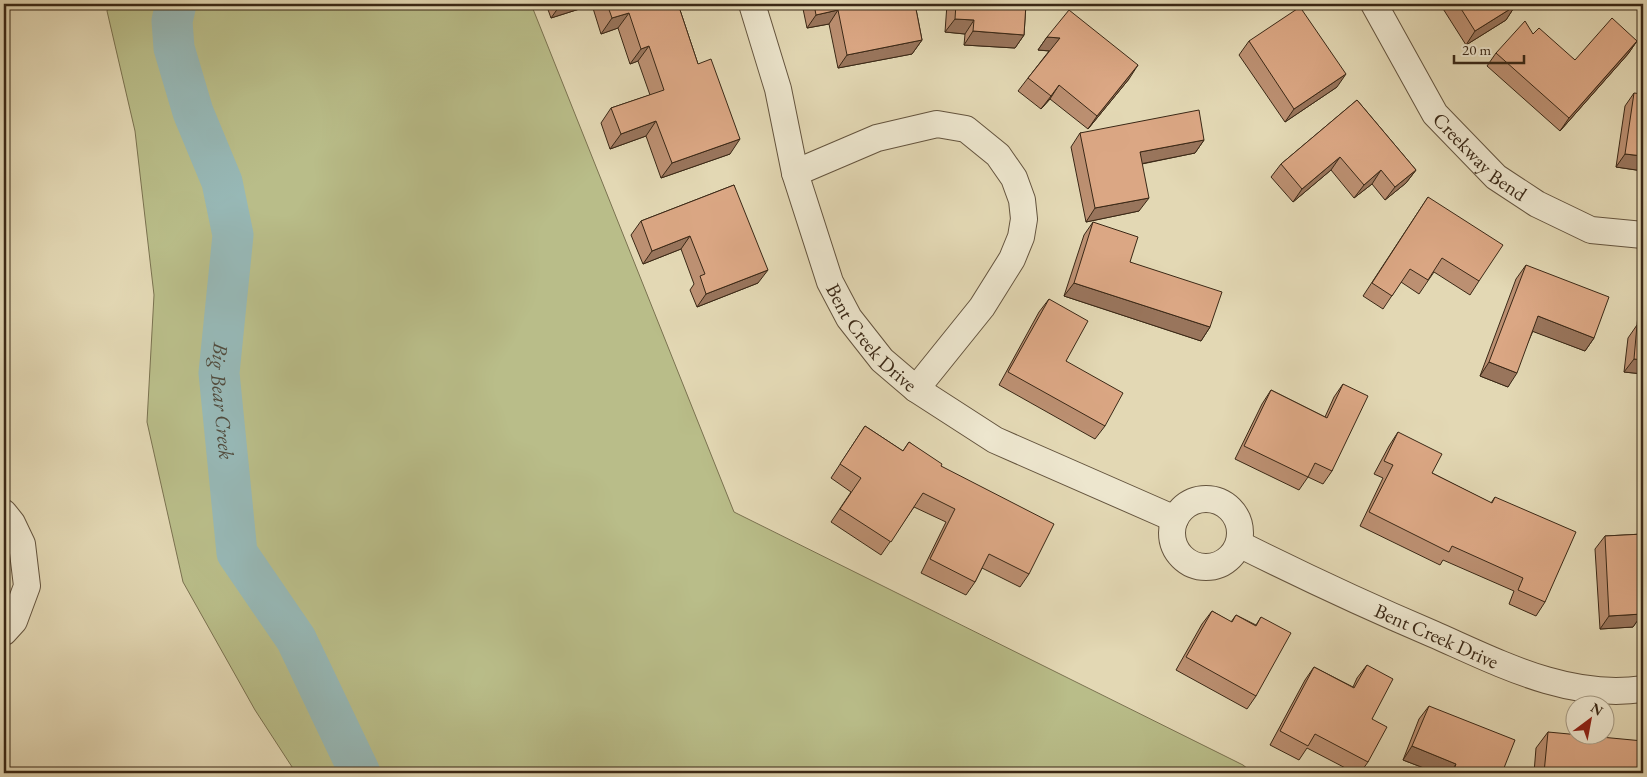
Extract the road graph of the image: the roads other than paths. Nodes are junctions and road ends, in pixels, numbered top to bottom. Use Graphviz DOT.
graph roads {
  1 [pos="752,4"];
  2 [pos="1374,4"];
  3 [pos="795,173"];
  4 [pos="1643,235"];
  5 [pos="916,389"];
  6 [pos="4,513"];
  7 [pos="1175,519"];
  8 [pos="1239,544"];
  9 [pos="4,632"];
  10 [pos="1643,689"];
  1 -- 3 [label="street, Bent Creek Drive"];
  2 -- 4 [label="street, Creekway Bend"];
  3 -- 5 [label="street, Bent Creek Drive"];
  3 -- 5 [label="street"];
  5 -- 7 [label="street, Bent Creek Drive"];
  6 -- 9 [label="street"];
  7 -- 8 [label="street"];
  7 -- 8 [label="street"];
  8 -- 10 [label="street, Bent Creek Drive"];
}
